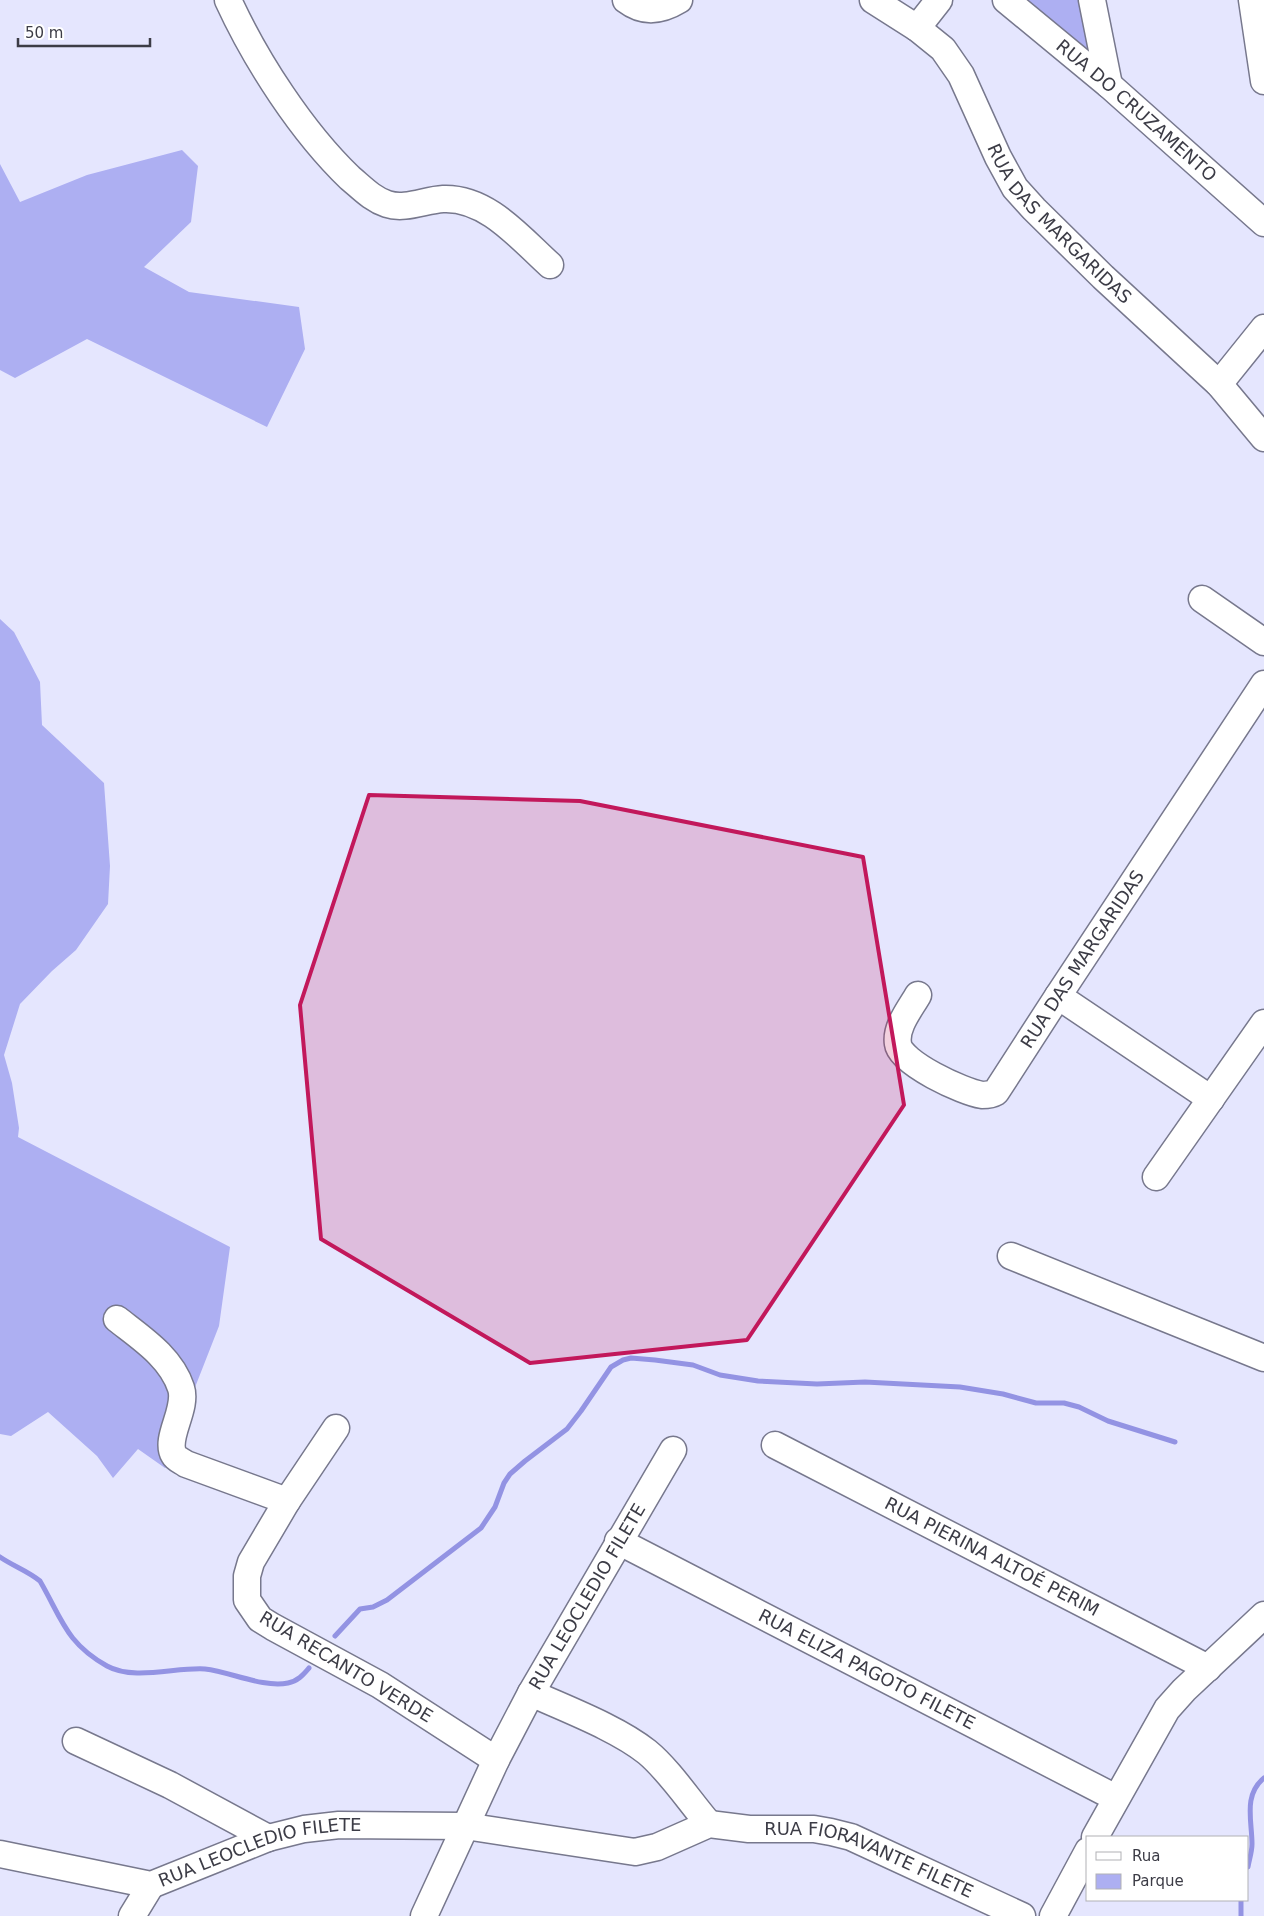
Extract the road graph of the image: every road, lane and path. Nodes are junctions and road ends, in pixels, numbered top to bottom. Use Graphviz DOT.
graph roads {
  1 [pos="228,0"];
  2 [pos="626,0"];
  3 [pos="679,0"];
  4 [pos="873,0"];
  5 [pos="939,0"];
  6 [pos="1006,0"];
  7 [pos="1092,0"];
  8 [pos="1252,0"];
  9 [pos="917,28"];
  10 [pos="1264,81"];
  11 [pos="1109,85"];
  12 [pos="1264,223"];
  13 [pos="550,265"];
  14 [pos="1264,328"];
  15 [pos="1219,384"];
  16 [pos="1264,438"];
  17 [pos="1202,599"];
  18 [pos="1264,642"];
  19 [pos="1264,684"];
  20 [pos="918,995"];
  21 [pos="1058,996"];
  22 [pos="1264,1023"];
  23 [pos="1211,1098"];
  24 [pos="1156,1177"];
  25 [pos="1011,1256"];
  26 [pos="117,1319"];
  27 [pos="1264,1358"];
  28 [pos="336,1428"];
  29 [pos="775,1445"];
  30 [pos="673,1450"];
  31 [pos="287,1501"];
  32 [pos="618,1541"];
  33 [pos="1264,1615"];
  34 [pos="1208,1668"];
  35 [pos="531,1693"];
  36 [pos="76,1741"];
  37 [pos="496,1760"];
  38 [pos="1116,1798"];
  39 [pos="709,1824"];
  40 [pos="465,1826"];
  41 [pos="1096,1836"];
  42 [pos="268,1838"];
  43 [pos="0,1854"];
  44 [pos="1086,1855"];
  45 [pos="151,1885"];
  46 [pos="132,1916"];
  47 [pos="424,1916"];
  48 [pos="1022,1916"];
  49 [pos="1053,1916"];
  1 -- 13 [label="street"];
  2 -- 3 [label="street"];
  4 -- 9 [label="street, RUA DAS MARGARIDAS"];
  5 -- 9 [label="street"];
  6 -- 11 [label="street, RUA DO CRUZAMENTO"];
  7 -- 11 [label="street"];
  8 -- 10 [label="street"];
  9 -- 15 [label="street, RUA DAS MARGARIDAS"];
  11 -- 12 [label="street, RUA DO CRUZAMENTO"];
  14 -- 15 [label="street"];
  15 -- 16 [label="street, RUA DAS MARGARIDAS"];
  17 -- 18 [label="street"];
  19 -- 21 [label="street, RUA DAS MARGARIDAS"];
  20 -- 21 [label="street, RUA DAS MARGARIDAS"];
  21 -- 23 [label="street"];
  22 -- 23 [label="street"];
  23 -- 24 [label="street"];
  25 -- 27 [label="street"];
  26 -- 31 [label="street"];
  28 -- 31 [label="street, RUA RECANTO VERDE"];
  29 -- 34 [label="street, RUA PIERINA ALTOÉ PERIM"];
  30 -- 32 [label="street, RUA LEOCLEDIO FILETE"];
  31 -- 37 [label="street, RUA RECANTO VERDE"];
  32 -- 35 [label="street, RUA LEOCLEDIO FILETE"];
  32 -- 38 [label="street, RUA ELIZA PAGOTO FILETE"];
  33 -- 34 [label="street"];
  34 -- 38 [label="street"];
  35 -- 37 [label="street, RUA LEOCLEDIO FILETE"];
  35 -- 39 [label="street"];
  36 -- 42 [label="street"];
  37 -- 40 [label="street, RUA LEOCLEDIO FILETE"];
  38 -- 41 [label="street"];
  39 -- 40 [label="street"];
  39 -- 48 [label="street, RUA FIORAVANTE FILETE"];
  40 -- 42 [label="street, RUA LEOCLEDIO FILETE"];
  40 -- 47 [label="street, RUA LEOCLEDIO FILETE"];
  42 -- 45 [label="street, RUA LEOCLEDIO FILETE"];
  43 -- 45 [label="street, RUA LEOCLEDIO FILETE"];
  44 -- 49 [label="street"];
  45 -- 46 [label="street"];
}
